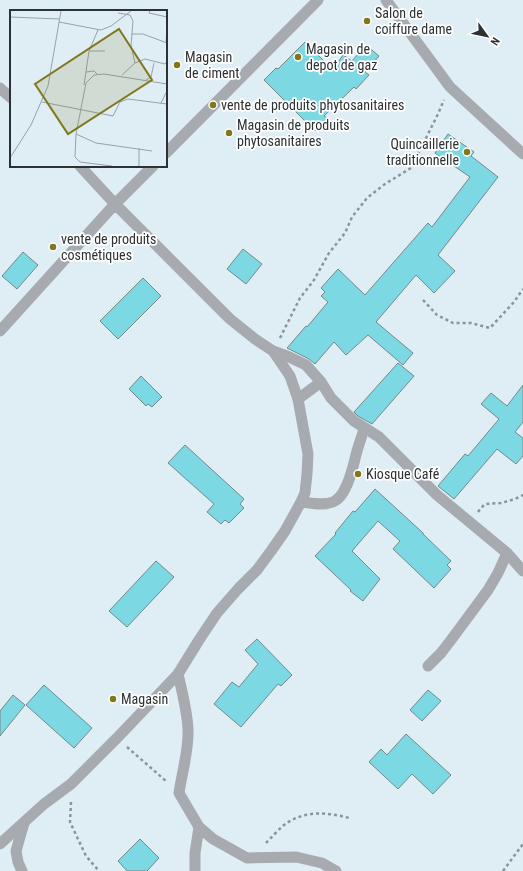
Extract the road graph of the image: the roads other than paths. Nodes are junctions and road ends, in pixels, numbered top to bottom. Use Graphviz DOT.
graph roads {
  1 [pos="318,0"];
  2 [pos="386,0"];
  3 [pos="0,88"];
  4 [pos="10,97"];
  5 [pos="167,152"];
  6 [pos="523,154"];
  7 [pos="81,167"];
  8 [pos="152,167"];
  9 [pos="115,204"];
  10 [pos="0,331"];
  11 [pos="273,351"];
  12 [pos="321,382"];
  13 [pos="298,399"];
  14 [pos="364,429"];
  15 [pos="301,502"];
  16 [pos="507,553"];
  17 [pos="523,571"];
  18 [pos="428,666"];
  19 [pos="178,674"];
  20 [pos="24,823"];
  21 [pos="199,827"];
  22 [pos="0,844"];
  23 [pos="22,871"];
  24 [pos="195,871"];
  25 [pos="336,871"];
  1 -- 5 [label="street"];
  2 -- 6 [label="street"];
  3 -- 4 [label="street"];
  7 -- 9 [label="street"];
  8 -- 9 [label="street"];
  9 -- 10 [label="street"];
  9 -- 11 [label="street"];
  11 -- 12 [label="street"];
  11 -- 13 [label="street"];
  12 -- 13 [label="street"];
  12 -- 14 [label="street"];
  13 -- 15 [label="street"];
  14 -- 15 [label="street"];
  14 -- 16 [label="street"];
  15 -- 19 [label="street"];
  16 -- 17 [label="street"];
  16 -- 18 [label="street"];
  19 -- 20 [label="street"];
  19 -- 21 [label="street"];
  20 -- 22 [label="street"];
  20 -- 23 [label="street"];
  21 -- 24 [label="street"];
  21 -- 25 [label="street"];
}
